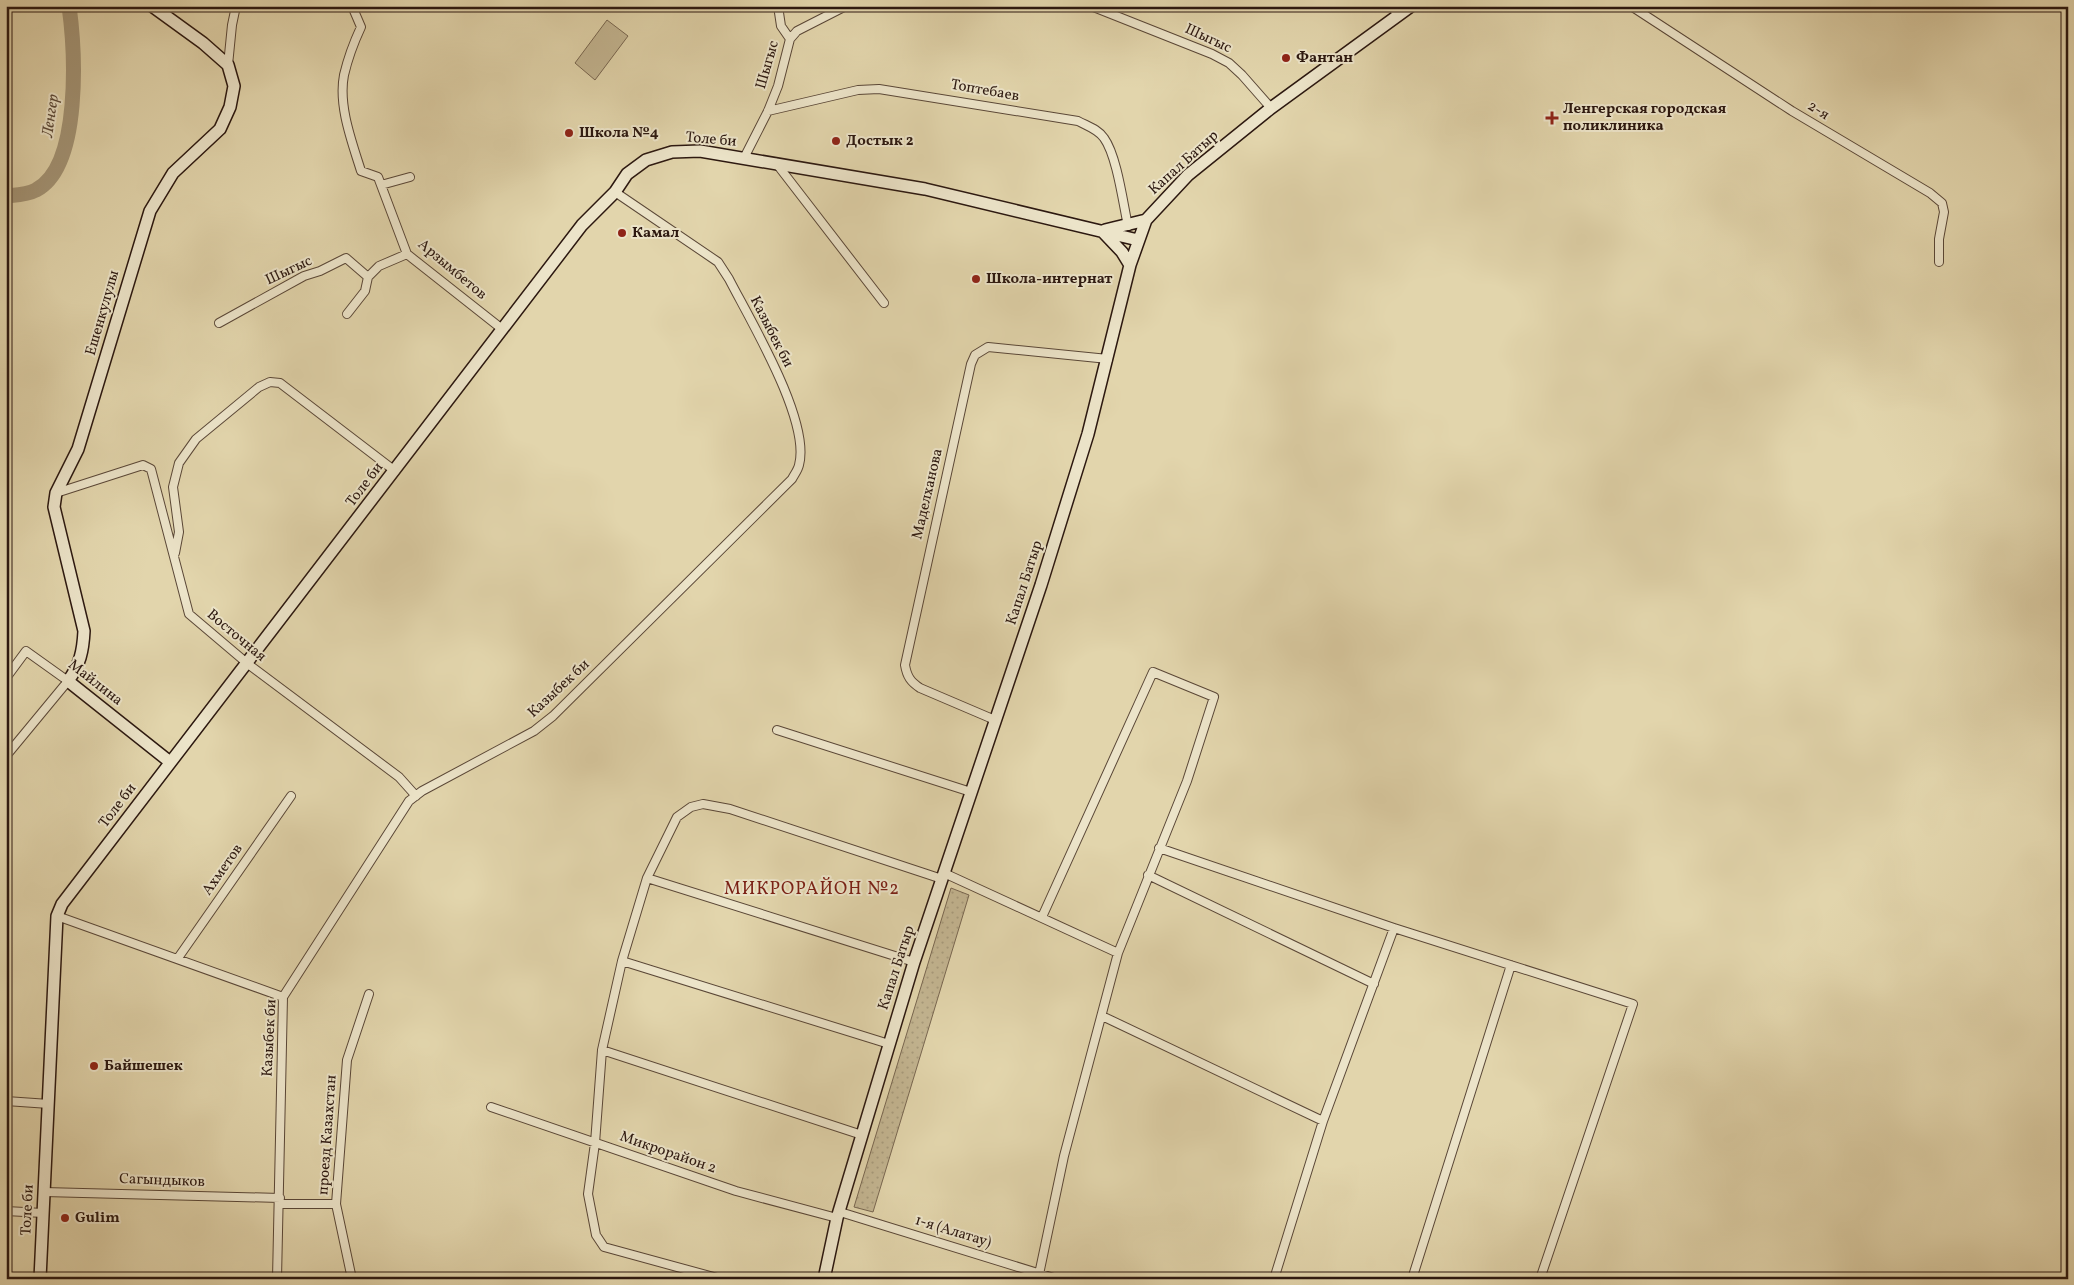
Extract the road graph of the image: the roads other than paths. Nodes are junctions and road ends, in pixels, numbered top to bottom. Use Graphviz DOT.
graph roads {
  1 [pos="152,6"];
  2 [pos="236,6"];
  3 [pos="352,6"];
  4 [pos="778,6"];
  5 [pos="1091,6"];
  6 [pos="1410,6"];
  7 [pos="1631,6"];
  8 [pos="841,8"];
  9 [pos="1395,11"];
  10 [pos="790,39"];
  11 [pos="228,65"];
  12 [pos="1271,108"];
  13 [pos="768,111"];
  14 [pos="744,158"];
  15 [pos="776,163"];
  16 [pos="410,177"];
  17 [pos="381,185"];
  18 [pos="615,192"];
  19 [pos="1146,220"];
  20 [pos="1128,226"];
  21 [pos="1101,230"];
  22 [pos="1138,240"];
  23 [pos="407,254"];
  24 [pos="1939,262"];
  25 [pos="1130,265"];
  26 [pos="368,277"];
  27 [pos="884,303"];
  28 [pos="347,314"];
  29 [pos="219,323"];
  30 [pos="502,330"];
  31 [pos="1108,359"];
  32 [pos="395,470"];
  33 [pos="56,493"];
  34 [pos="175,558"];
  35 [pos="248,664"];
  36 [pos="6,678"];
  37 [pos="68,681"];
  38 [pos="995,720"];
  39 [pos="777,730"];
  40 [pos="6,756"];
  41 [pos="170,762"];
  42 [pos="971,792"];
  43 [pos="291,796"];
  44 [pos="416,796"];
  45 [pos="1159,848"];
  46 [pos="943,876"];
  47 [pos="1148,876"];
  48 [pos="647,878"];
  49 [pos="57,916"];
  50 [pos="1042,917"];
  51 [pos="1394,928"];
  52 [pos="1118,953"];
  53 [pos="178,958"];
  54 [pos="622,961"];
  55 [pos="914,962"];
  56 [pos="1511,965"];
  57 [pos="1374,984"];
  58 [pos="369,994"];
  59 [pos="283,996"];
  60 [pos="1102,1016"];
  61 [pos="889,1044"];
  62 [pos="602,1050"];
  63 [pos="6,1101"];
  64 [pos="49,1104"];
  65 [pos="491,1107"];
  66 [pos="1323,1121"];
  67 [pos="862,1135"];
  68 [pos="595,1143"];
  69 [pos="44,1192"];
  70 [pos="280,1201"];
  71 [pos="336,1204"];
  72 [pos="6,1210"];
  73 [pos="43,1213"];
  74 [pos="839,1215"];
  75 [pos="1038,1276"];
  76 [pos="40,1279"];
  77 [pos="277,1279"];
  78 [pos="352,1279"];
  79 [pos="721,1279"];
  80 [pos="824,1279"];
  81 [pos="1057,1279"];
  82 [pos="1274,1279"];
  83 [pos="1412,1279"];
  84 [pos="1540,1279"];
  1 -- 11 [label="main road"];
  2 -- 11 [label="street"];
  3 -- 17 [label="street"];
  4 -- 10 [label="street"];
  5 -- 12 [label="street, Шыгыс"];
  6 -- 9 [label="main road, Капал Батыр"];
  7 -- 24 [label="street, 2-я"];
  8 -- 10 [label="street, Шыгыс"];
  9 -- 12 [label="main road, Капал Батыр"];
  10 -- 13 [label="street, Шыгыс"];
  11 -- 33 [label="main road, Ешенкулулы"];
  12 -- 19 [label="main road, Капал Батыр"];
  13 -- 14 [label="street, Шыгыс"];
  13 -- 20 [label="street, Топтебаев"];
  14 -- 15 [label="main road, Толе би"];
  14 -- 18 [label="main road, Толе би"];
  15 -- 21 [label="main road, Толе би"];
  15 -- 27 [label="street"];
  16 -- 17 [label="street"];
  17 -- 23 [label="street, Арзымбетов"];
  18 -- 30 [label="main road, Толе би"];
  18 -- 44 [label="street, Казыбек би"];
  19 -- 20 [label="main road"];
  19 -- 22 [label="main road, Капал Батыр"];
  20 -- 21 [label="main road"];
  21 -- 22 [label="main road, Толе би"];
  21 -- 25 [label="main road"];
  22 -- 25 [label="main road, Капал Батыр"];
  23 -- 26 [label="street"];
  23 -- 30 [label="street, Арзымбетов"];
  25 -- 31 [label="main road, Капал Батыр"];
  26 -- 28 [label="street"];
  26 -- 29 [label="street, Шыгыс"];
  30 -- 32 [label="main road, Толе би"];
  31 -- 38 [label="main road, Капал Батыр"];
  31 -- 38 [label="street, Маделханова"];
  32 -- 34 [label="street"];
  32 -- 35 [label="main road, Толе би"];
  33 -- 34 [label="street, Восточная"];
  33 -- 37 [label="main road, Ешенкулулы"];
  34 -- 35 [label="street, Восточная"];
  35 -- 41 [label="main road, Толе би"];
  35 -- 44 [label="street, Восточная"];
  36 -- 37 [label="street, Майлина"];
  37 -- 40 [label="street"];
  37 -- 41 [label="main road, Майлина"];
  38 -- 42 [label="main road, Капал Батыр"];
  39 -- 42 [label="street"];
  41 -- 49 [label="main road, Толе би"];
  42 -- 46 [label="main road, Капал Батыр"];
  43 -- 53 [label="street, Ахметов"];
  44 -- 59 [label="street, Казыбек би"];
  45 -- 47 [label="street"];
  45 -- 50 [label="street"];
  45 -- 51 [label="street"];
  46 -- 48 [label="street"];
  46 -- 50 [label="street"];
  46 -- 55 [label="main road, Капал Батыр"];
  47 -- 52 [label="street"];
  47 -- 57 [label="street"];
  48 -- 54 [label="street"];
  48 -- 55 [label="street"];
  49 -- 53 [label="street"];
  49 -- 64 [label="main road, Толе би"];
  50 -- 52 [label="street"];
  51 -- 56 [label="street"];
  51 -- 57 [label="street"];
  52 -- 60 [label="street"];
  53 -- 59 [label="street"];
  54 -- 61 [label="street"];
  54 -- 62 [label="street"];
  55 -- 61 [label="main road, Капал Батыр"];
  56 -- 83 [label="street"];
  56 -- 84 [label="street"];
  57 -- 66 [label="street"];
  58 -- 71 [label="street, проезд Казахстан"];
  59 -- 70 [label="street, Казыбек би"];
  60 -- 66 [label="street"];
  60 -- 75 [label="street"];
  61 -- 67 [label="main road, Капал Батыр"];
  62 -- 67 [label="street"];
  62 -- 68 [label="street"];
  63 -- 64 [label="street"];
  64 -- 69 [label="main road, Толе би"];
  65 -- 68 [label="street, Микрорайон 2"];
  66 -- 82 [label="street"];
  67 -- 74 [label="main road, Капал Батыр"];
  68 -- 74 [label="street, Микрорайон 2"];
  68 -- 79 [label="street"];
  69 -- 70 [label="street, Сагындыков"];
  69 -- 73 [label="main road, Толе би"];
  70 -- 71 [label="street, Сагындыков"];
  70 -- 77 [label="street, Казыбек би"];
  71 -- 78 [label="street, проезд Казахстан"];
  72 -- 73 [label="street"];
  73 -- 76 [label="main road, Толе би"];
  74 -- 75 [label="street, 1-я (Алатау)"];
  74 -- 80 [label="main road, Капал Батыр"];
  75 -- 81 [label="street, 1-я (Алатау)"];
}
